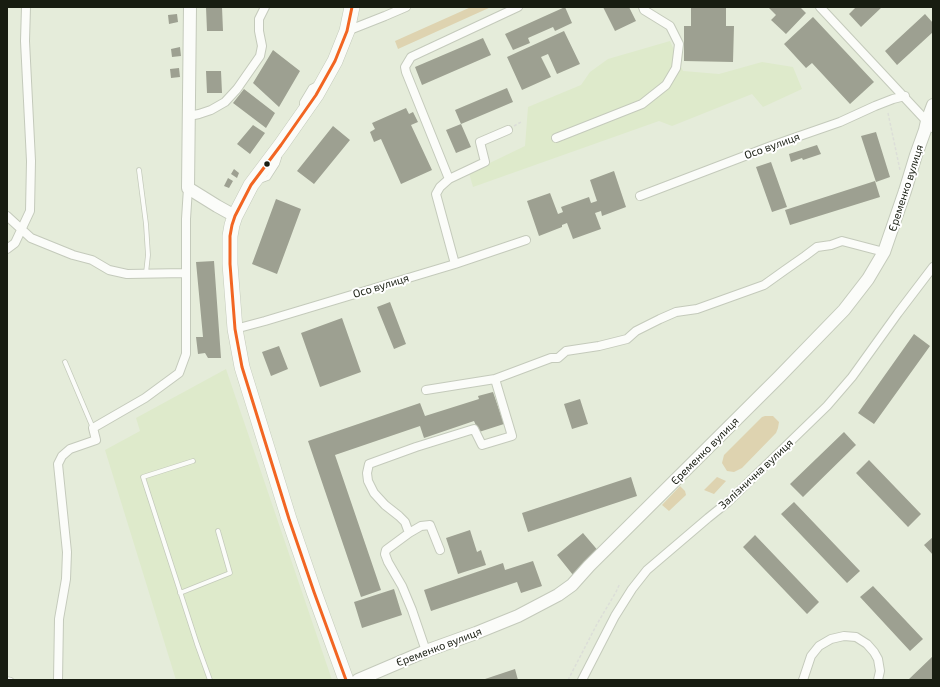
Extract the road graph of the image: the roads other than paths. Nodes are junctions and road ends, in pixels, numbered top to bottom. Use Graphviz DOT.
graph roads {
  1 [pos="26,7"];
  2 [pos="190,7"];
  3 [pos="265,7"];
  4 [pos="352,7"];
  5 [pos="406,7"];
  6 [pos="518,7"];
  7 [pos="643,7"];
  8 [pos="820,7"];
  9 [pos="347,31"];
  10 [pos="905,96"];
  11 [pos="933,105"];
  12 [pos="189,116"];
  13 [pos="930,124"];
  14 [pos="508,130"];
  15 [pos="556,138"];
  16 [pos="139,170"];
  17 [pos="449,179"];
  18 [pos="188,188"];
  19 [pos="640,196"];
  20 [pos="7,216"];
  21 [pos="233,220"];
  22 [pos="21,230"];
  23 [pos="526,240"];
  24 [pos="7,249"];
  25 [pos="884,252"];
  26 [pos="455,264"];
  27 [pos="933,267"];
  28 [pos="186,273"];
  29 [pos="146,274"];
  30 [pos="235,329"];
  31 [pos="65,362"];
  32 [pos="495,379"];
  33 [pos="426,390"];
  34 [pos="93,428"];
  35 [pos="193,461"];
  36 [pos="218,531"];
  37 [pos="409,533"];
  38 [pos="440,550"];
  39 [pos="180,593"];
  40 [pos="426,651"];
  41 [pos="7,679"];
  42 [pos="11,680"];
  43 [pos="58,680"];
  44 [pos="210,680"];
  45 [pos="346,680"];
  46 [pos="358,680"];
  47 [pos="582,680"];
  48 [pos="803,680"];
  49 [pos="878,680"];
  1 -- 22 [label="street"];
  2 -- 12 [label="street"];
  3 -- 12 [label="street"];
  4 -- 9 [label="highway"];
  5 -- 9 [label="street"];
  6 -- 17 [label="street"];
  7 -- 15 [label="street"];
  8 -- 10 [label="street"];
  9 -- 21 [label="highway"];
  10 -- 13 [label="street"];
  10 -- 19 [label="street, Осо вулиця"];
  11 -- 13 [label="street, Єременко вулиця"];
  12 -- 18 [label="street"];
  13 -- 25 [label="street, Єременко вулиця"];
  14 -- 17 [label="street"];
  16 -- 29 [label="lane"];
  17 -- 26 [label="street"];
  18 -- 21 [label="street"];
  18 -- 28 [label="street"];
  20 -- 22 [label="street"];
  21 -- 30 [label="highway"];
  22 -- 24 [label="street"];
  22 -- 29 [label="street"];
  23 -- 26 [label="street, Осо вулиця"];
  25 -- 32 [label="street"];
  25 -- 40 [label="street, Єременко вулиця"];
  26 -- 30 [label="street, Осо вулиця"];
  27 -- 47 [label="street, Залізнична вулиця"];
  28 -- 29 [label="street"];
  28 -- 34 [label="street"];
  30 -- 45 [label="highway"];
  31 -- 34 [label="lane"];
  32 -- 33 [label="street"];
  32 -- 37 [label="street"];
  34 -- 43 [label="street"];
  35 -- 39 [label="lane"];
  36 -- 39 [label="lane"];
  37 -- 38 [label="street"];
  37 -- 40 [label="street"];
  39 -- 44 [label="lane"];
  40 -- 46 [label="street, Єременко вулиця"];
  41 -- 42 [label="lane"];
  48 -- 49 [label="street"];
}
